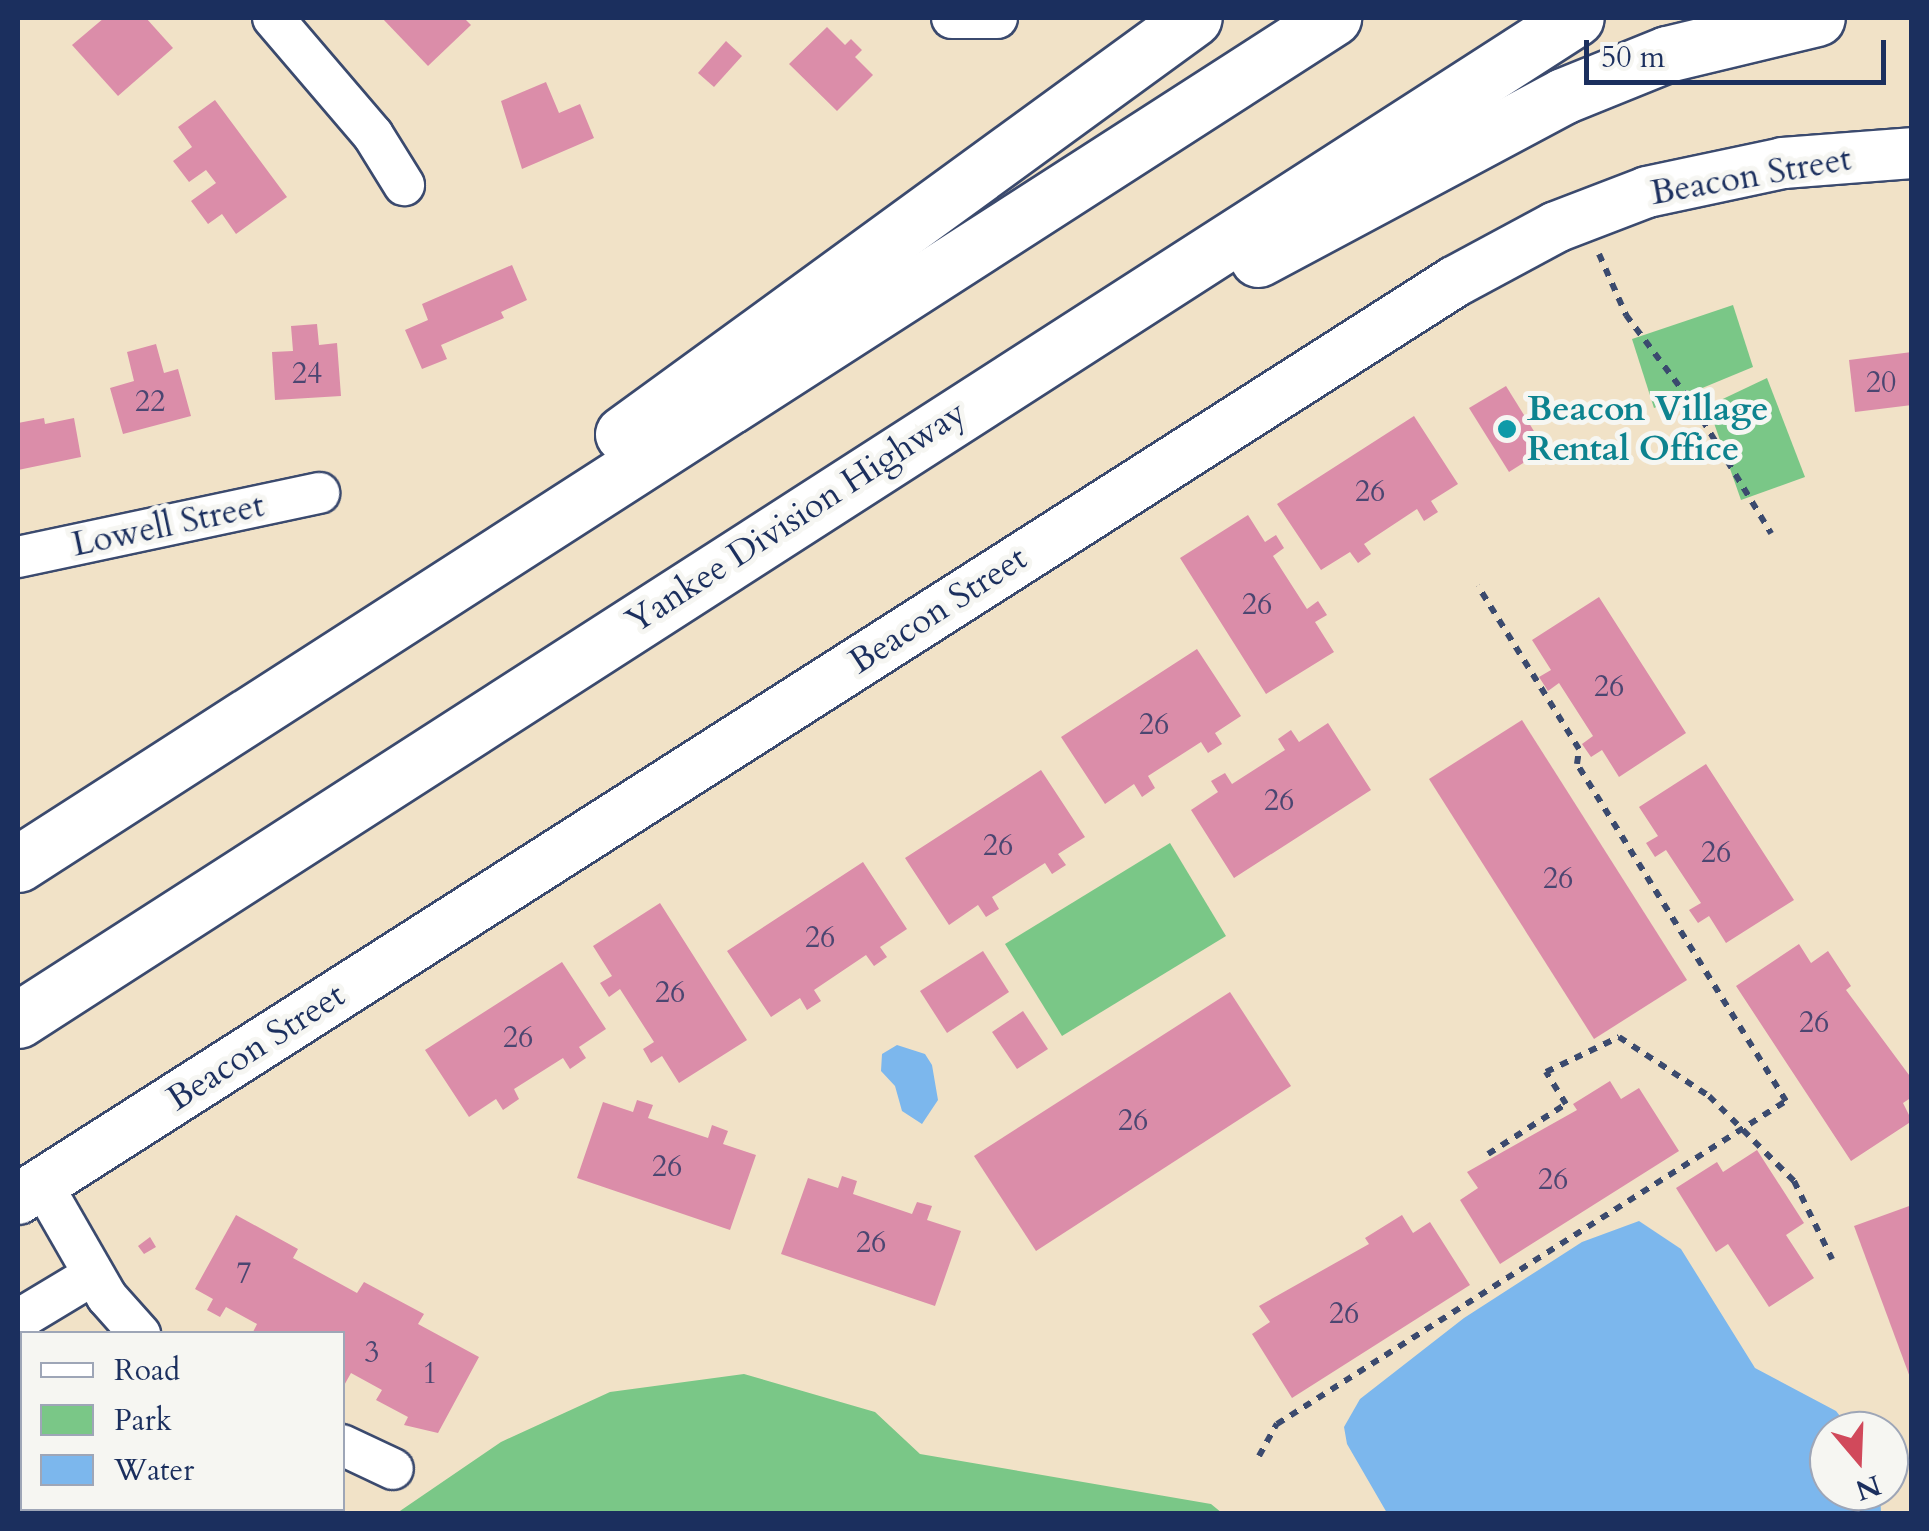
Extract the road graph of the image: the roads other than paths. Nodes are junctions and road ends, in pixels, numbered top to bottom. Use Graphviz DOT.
graph roads {
  1 [pos="274,18"];
  2 [pos="952,18"];
  3 [pos="994,18"];
  4 [pos="1194,18"];
  5 [pos="1333,18"];
  6 [pos="1576,18"];
  7 [pos="1816,18"];
  8 [pos="1912,153"];
  9 [pos="404,185"];
  10 [pos="962,411"];
  11 [pos="320,494"];
  12 [pos="18,557"];
  13 [pos="211,740"];
  14 [pos="18,864"];
  15 [pos="18,1020"];
  16 [pos="30,1192"];
  17 [pos="93,1275"];
  18 [pos="18,1320"];
  19 [pos="138,1331"];
  20 [pos="345,1446"];
  21 [pos="392,1470"];
  1 -- 9 [label="street"];
  2 -- 3 [label="street"];
  4 -- 13 [label="highway"];
  5 -- 13 [label="highway"];
  6 -- 10 [label="highway, Yankee Division Highway"];
  7 -- 10 [label="highway"];
  8 -- 16 [label="street, Beacon Street"];
  10 -- 15 [label="highway, Yankee Division Highway"];
  11 -- 12 [label="street, Lowell Street"];
  13 -- 14 [label="highway"];
  16 -- 17 [label="street"];
  17 -- 18 [label="street"];
  17 -- 19 [label="street"];
  20 -- 21 [label="street"];
}
